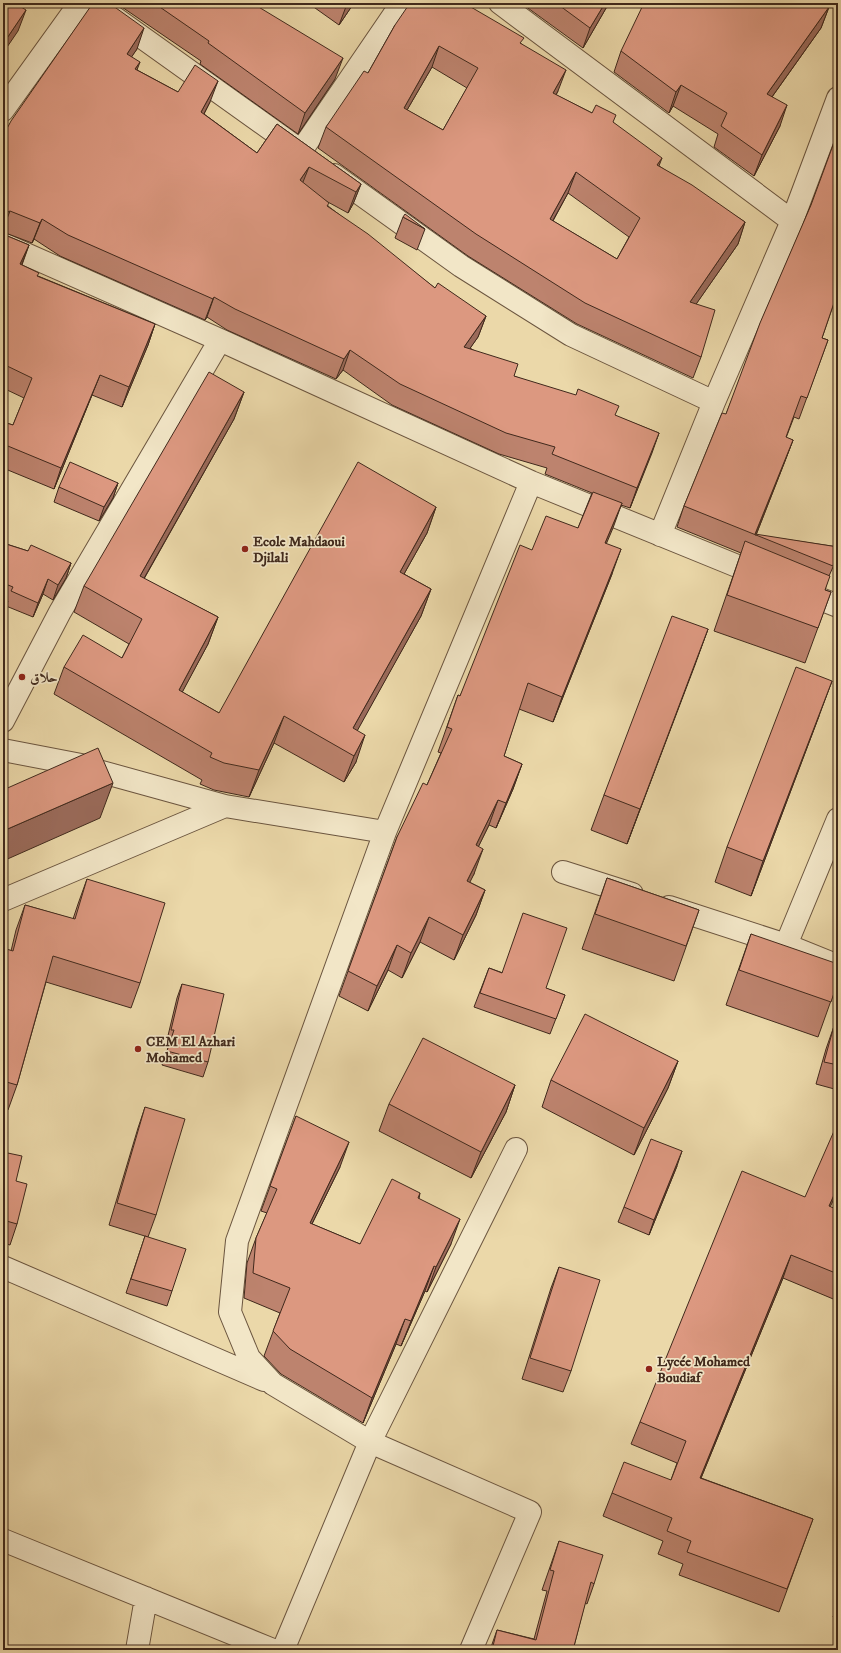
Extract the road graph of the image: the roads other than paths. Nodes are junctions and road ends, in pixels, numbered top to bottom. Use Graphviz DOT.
graph roads {
  1 [pos="80,3"];
  2 [pos="94,3"];
  3 [pos="402,3"];
  4 [pos="500,3"];
  5 [pos="838,98"];
  6 [pos="4,105"];
  7 [pos="312,159"];
  8 [pos="792,221"];
  9 [pos="3,244"];
  10 [pos="220,340"];
  11 [pos="714,402"];
  12 [pos="531,482"];
  13 [pos="660,535"];
  14 [pos="838,606"];
  15 [pos="3,721"];
  16 [pos="3,750"];
  17 [pos="81,765"];
  18 [pos="53,779"];
  19 [pos="225,806"];
  20 [pos="838,819"];
  21 [pos="385,832"];
  22 [pos="563,872"];
  23 [pos="3,900"];
  24 [pos="786,945"];
  25 [pos="838,966"];
  26 [pos="516,1149"];
  27 [pos="3,1267"];
  28 [pos="273,1384"];
  29 [pos="370,1442"];
  30 [pos="3,1540"];
  31 [pos="146,1598"];
  32 [pos="137,1650"];
  33 [pos="273,1650"];
  34 [pos="283,1650"];
  35 [pos="471,1650"];
  1 -- 6 [label="street"];
  2 -- 7 [label="street"];
  3 -- 7 [label="street"];
  4 -- 8 [label="street"];
  5 -- 8 [label="street"];
  7 -- 11 [label="street"];
  8 -- 11 [label="street"];
  9 -- 10 [label="street"];
  10 -- 12 [label="street"];
  10 -- 15 [label="street"];
  11 -- 13 [label="street"];
  12 -- 13 [label="street"];
  12 -- 21 [label="street"];
  13 -- 14 [label="street"];
  16 -- 17 [label="street"];
  17 -- 18 [label="street"];
  17 -- 19 [label="street"];
  19 -- 21 [label="street"];
  19 -- 23 [label="street"];
  20 -- 24 [label="street"];
  21 -- 28 [label="street"];
  22 -- 24 [label="street"];
  24 -- 25 [label="street"];
  26 -- 29 [label="street"];
  27 -- 28 [label="street"];
  28 -- 29 [label="street"];
  29 -- 34 [label="street"];
  29 -- 35 [label="street"];
  30 -- 31 [label="street"];
  31 -- 32 [label="street"];
  31 -- 33 [label="street"];
}
